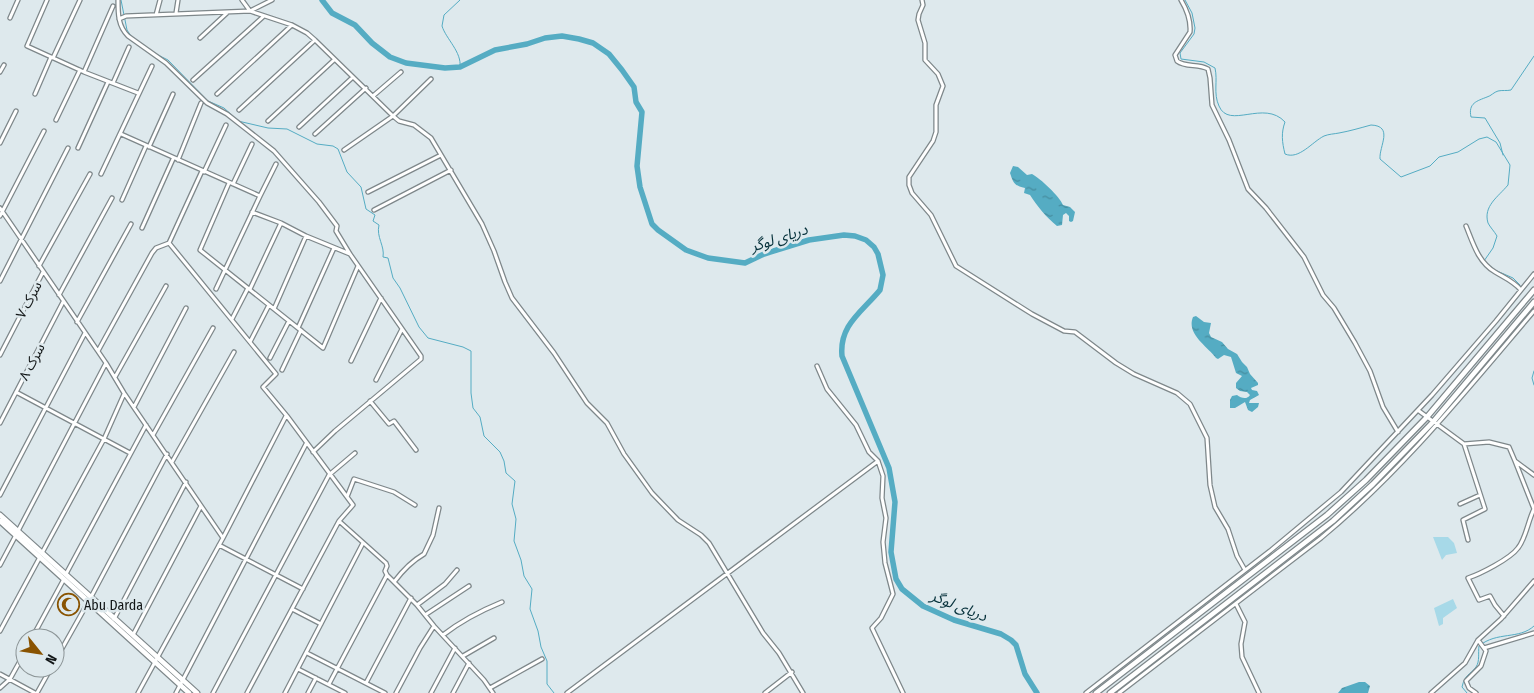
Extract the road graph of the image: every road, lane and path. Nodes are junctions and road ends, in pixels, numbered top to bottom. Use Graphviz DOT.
graph roads {
  1 [pos="18,0"];
  2 [pos="47,0"];
  3 [pos="80,0"];
  4 [pos="118,0"];
  5 [pos="160,0"];
  6 [pos="178,0"];
  7 [pos="242,0"];
  8 [pos="272,0"];
  9 [pos="922,0"];
  10 [pos="1181,0"];
  11 [pos="113,6"];
  12 [pos="250,11"];
  13 [pos="228,12"];
  14 [pos="176,13"];
  15 [pos="156,15"];
  16 [pos="264,15"];
  17 [pos="10,18"];
  18 [pos="120,18"];
  19 [pos="292,25"];
  20 [pos="200,38"];
  21 [pos="315,40"];
  22 [pos="129,47"];
  23 [pos="52,58"];
  24 [pos="334,60"];
  25 [pos="4,65"];
  26 [pos="152,66"];
  27 [pos="82,71"];
  28 [pos="0,72"];
  29 [pos="402,72"];
  30 [pos="353,77"];
  31 [pos="432,79"];
  32 [pos="193,80"];
  33 [pos="108,82"];
  34 [pos="113,83"];
  35 [pos="366,88"];
  36 [pos="138,93"];
  37 [pos="35,94"];
  38 [pos="173,94"];
  39 [pos="217,94"];
  40 [pos="373,96"];
  41 [pos="201,103"];
  42 [pos="239,110"];
  43 [pos="16,111"];
  44 [pos="393,116"];
  45 [pos="56,120"];
  46 [pos="268,121"];
  47 [pos="226,125"];
  48 [pos="299,127"];
  49 [pos="44,131"];
  50 [pos="121,134"];
  51 [pos="314,134"];
  52 [pos="0,143"];
  53 [pos="252,144"];
  54 [pos="148,146"];
  55 [pos="68,148"];
  56 [pos="78,148"];
  57 [pos="344,150"];
  58 [pos="441,155"];
  59 [pos="173,159"];
  60 [pos="178,161"];
  61 [pos="276,164"];
  62 [pos="451,170"];
  63 [pos="203,172"];
  64 [pos="90,174"];
  65 [pos="101,174"];
  66 [pos="231,183"];
  67 [pos="368,192"];
  68 [pos="260,196"];
  69 [pos="112,198"];
  70 [pos="122,200"];
  71 [pos="1,210"];
  72 [pos="374,210"];
  73 [pos="252,212"];
  74 [pos="0,216"];
  75 [pos="281,223"];
  76 [pos="131,224"];
  77 [pos="1466,226"];
  78 [pos="142,228"];
  79 [pos="306,236"];
  80 [pos="21,239"];
  81 [pos="169,243"];
  82 [pos="334,248"];
  83 [pos="350,254"];
  84 [pos="39,266"];
  85 [pos="358,266"];
  86 [pos="225,270"];
  87 [pos="43,272"];
  88 [pos="1534,274"];
  89 [pos="0,281"];
  90 [pos="166,286"];
  91 [pos="249,288"];
  92 [pos="216,289"];
  93 [pos="1521,290"];
  94 [pos="1534,290"];
  95 [pos="59,295"];
  96 [pos="381,297"];
  97 [pos="63,301"];
  98 [pos="1534,302"];
  99 [pos="269,305"];
  100 [pos="186,308"];
  101 [pos="274,309"];
  102 [pos="1534,311"];
  103 [pos="232,319"];
  104 [pos="288,321"];
  105 [pos="77,322"];
  106 [pos="213,328"];
  107 [pos="299,329"];
  108 [pos="402,329"];
  109 [pos="85,333"];
  110 [pos="250,342"];
  111 [pos="98,351"];
  112 [pos="234,352"];
  113 [pos="0,355"];
  114 [pos="270,358"];
  115 [pos="351,361"];
  116 [pos="106,363"];
  117 [pos="818,366"];
  118 [pos="282,370"];
  119 [pos="115,377"];
  120 [pos="376,380"];
  121 [pos="16,392"];
  122 [pos="124,393"];
  123 [pos="370,401"];
  124 [pos="46,408"];
  125 [pos="134,408"];
  126 [pos="1418,410"];
  127 [pos="287,416"];
  128 [pos="1427,417"];
  129 [pos="1433,422"];
  130 [pos="0,423"];
  131 [pos="75,424"];
  132 [pos="146,425"];
  133 [pos="1438,426"];
  134 [pos="1398,432"];
  135 [pos="153,435"];
  136 [pos="104,439"];
  137 [pos="306,444"];
  138 [pos="1464,444"];
  139 [pos="416,450"];
  140 [pos="313,452"];
  141 [pos="355,453"];
  142 [pos="130,454"];
  143 [pos="167,454"];
  144 [pos="878,461"];
  145 [pos="1515,461"];
  146 [pos="172,462"];
  147 [pos="329,475"];
  148 [pos="1534,475"];
  149 [pos="186,482"];
  150 [pos="0,495"];
  151 [pos="1480,495"];
  152 [pos="347,497"];
  153 [pos="1460,504"];
  154 [pos="202,505"];
  155 [pos="415,505"];
  156 [pos="439,508"];
  157 [pos="1534,508"];
  158 [pos="0,515"];
  159 [pos="0,521"];
  160 [pos="338,521"];
  161 [pos="17,533"];
  162 [pos="223,538"];
  163 [pos="1468,540"];
  164 [pos="363,543"];
  165 [pos="218,545"];
  166 [pos="41,555"];
  167 [pos="246,559"];
  168 [pos="0,565"];
  169 [pos="457,570"];
  170 [pos="1245,570"];
  171 [pos="728,573"];
  172 [pos="276,574"];
  173 [pos="387,575"];
  174 [pos="65,577"];
  175 [pos="1247,578"];
  176 [pos="1534,581"];
  177 [pos="394,582"];
  178 [pos="1252,583"];
  179 [pos="469,586"];
  180 [pos="302,588"];
  181 [pos="410,598"];
  182 [pos="90,599"];
  183 [pos="502,602"];
  184 [pos="1236,604"];
  185 [pos="417,605"];
  186 [pos="292,609"];
  187 [pos="425,616"];
  188 [pos="1504,616"];
  189 [pos="113,620"];
  190 [pos="321,624"];
  191 [pos="434,626"];
  192 [pos="37,628"];
  193 [pos="0,631"];
  194 [pos="1534,634"];
  195 [pos="443,635"];
  196 [pos="132,638"];
  197 [pos="494,638"];
  198 [pos="1479,641"];
  199 [pos="65,643"];
  200 [pos="455,648"];
  201 [pos="1484,648"];
  202 [pos="307,653"];
  203 [pos="463,656"];
  204 [pos="156,659"];
  205 [pos="542,659"];
  206 [pos="469,663"];
  207 [pos="338,668"];
  208 [pos="298,669"];
  209 [pos="15,670"];
  210 [pos="792,672"];
  211 [pos="0,674"];
  212 [pos="45,678"];
  213 [pos="316,678"];
  214 [pos="10,679"];
  215 [pos="181,682"];
  216 [pos="366,683"];
  217 [pos="329,684"];
  218 [pos="0,688"];
  219 [pos="490,688"];
  220 [pos="36,693"];
  221 [pos="138,693"];
  222 [pos="176,693"];
  223 [pos="189,693"];
  224 [pos="197,693"];
  225 [pos="213,693"];
  226 [pos="247,693"];
  227 [pos="285,693"];
  228 [pos="308,693"];
  229 [pos="345,693"];
  230 [pos="385,693"];
  231 [pos="396,693"];
  232 [pos="431,693"];
  233 [pos="454,693"];
  234 [pos="493,693"];
  235 [pos="567,693"];
  236 [pos="765,693"];
  237 [pos="803,693"];
  238 [pos="903,693"];
  239 [pos="1086,693"];
  240 [pos="1096,693"];
  241 [pos="1110,693"];
  242 [pos="1119,693"];
  243 [pos="1259,693"];
  244 [pos="1431,693"];
  245 [pos="1476,693"];
  1 -- 17 [label="street"];
  2 -- 23 [label="street"];
  3 -- 23 [label="street"];
  4 -- 18 [label="street"];
  5 -- 15 [label="street"];
  6 -- 14 [label="street"];
  7 -- 12 [label="street"];
  8 -- 12 [label="street"];
  9 -- 170 [label="street"];
  10 -- 134 [label="street"];
  11 -- 27 [label="street"];
  12 -- 13 [label="street"];
  12 -- 16 [label="street"];
  13 -- 14 [label="street"];
  13 -- 20 [label="street"];
  14 -- 15 [label="street"];
  15 -- 18 [label="street"];
  16 -- 19 [label="street"];
  16 -- 32 [label="street"];
  18 -- 83 [label="street"];
  19 -- 21 [label="street"];
  19 -- 39 [label="street"];
  21 -- 24 [label="street"];
  21 -- 42 [label="street"];
  22 -- 34 [label="street"];
  23 -- 27 [label="street"];
  23 -- 37 [label="street"];
  24 -- 30 [label="street"];
  24 -- 46 [label="street"];
  25 -- 28 [label="street"];
  26 -- 36 [label="street"];
  27 -- 33 [label="street"];
  27 -- 45 [label="street"];
  29 -- 40 [label="street"];
  30 -- 35 [label="street"];
  30 -- 48 [label="street"];
  31 -- 44 [label="street"];
  33 -- 34 [label="street"];
  33 -- 56 [label="street"];
  34 -- 36 [label="street"];
  35 -- 40 [label="street"];
  35 -- 51 [label="street"];
  36 -- 50 [label="street"];
  38 -- 54 [label="street"];
  40 -- 44 [label="street"];
  41 -- 60 [label="street"];
  43 -- 52 [label="street"];
  44 -- 57 [label="street"];
  44 -- 58 [label="street"];
  47 -- 63 [label="street"];
  49 -- 71 [label="street"];
  50 -- 54 [label="street"];
  50 -- 65 [label="street"];
  53 -- 66 [label="street"];
  54 -- 59 [label="street"];
  54 -- 70 [label="street"];
  55 -- 80 [label="street"];
  58 -- 62 [label="street"];
  58 -- 67 [label="street"];
  59 -- 60 [label="street"];
  59 -- 78 [label="street"];
  60 -- 63 [label="street"];
  61 -- 68 [label="street"];
  62 -- 72 [label="street"];
  62 -- 171 [label="street"];
  63 -- 66 [label="street"];
  63 -- 81 [label="street"];
  64 -- 84 [label="street"];
  66 -- 68 [label="street"];
  66 -- 86 [label="street"];
  68 -- 73 [label="street"];
  69 -- 95 [label="street"];
  71 -- 74 [label="street"];
  71 -- 80 [label="street"];
  73 -- 75 [label="street"];
  73 -- 86 [label="street"];
  75 -- 79 [label="street"];
  75 -- 91 [label="street"];
  76 -- 105 [label="street"];
  77 -- 93 [label="street"];
  79 -- 82 [label="street"];
  79 -- 101 [label="street"];
  80 -- 84 [label="street"];
  80 -- 89 [label="street"];
  81 -- 103 [label="street"];
  81 -- 111 [label="street"];
  82 -- 83 [label="street"];
  82 -- 107 [label="street"];
  83 -- 85 [label="street"];
  84 -- 87 [label="street"];
  85 -- 96 [label="street"];
  85 -- 107 [label="street"];
  86 -- 91 [label="street"];
  86 -- 92 [label="street"];
  87 -- 95 [label="street"];
  87 -- 113 [label="street, سرک ۷"];
  88 -- 93 [label="street"];
  90 -- 119 [label="street"];
  91 -- 99 [label="street"];
  91 -- 103 [label="street"];
  93 -- 126 [label="street"];
  94 -- 128 [label="main road"];
  95 -- 97 [label="street"];
  96 -- 108 [label="street"];
  96 -- 115 [label="street"];
  97 -- 105 [label="street"];
  97 -- 121 [label="street, سرک ۸"];
  98 -- 129 [label="main road"];
  99 -- 101 [label="street"];
  99 -- 110 [label="street"];
  100 -- 125 [label="street"];
  101 -- 104 [label="street"];
  102 -- 133 [label="street"];
  103 -- 110 [label="street"];
  104 -- 107 [label="street"];
  104 -- 114 [label="street"];
  105 -- 109 [label="street"];
  106 -- 135 [label="street"];
  107 -- 118 [label="street"];
  108 -- 120 [label="street"];
  108 -- 123 [label="street"];
  109 -- 111 [label="street"];
  109 -- 124 [label="street"];
  110 -- 127 [label="street"];
  111 -- 116 [label="street"];
  112 -- 146 [label="street"];
  116 -- 119 [label="street"];
  116 -- 131 [label="street"];
  117 -- 144 [label="street"];
  119 -- 122 [label="street"];
  121 -- 124 [label="street"];
  121 -- 130 [label="street, سرک ۸"];
  122 -- 125 [label="street"];
  122 -- 136 [label="street"];
  123 -- 139 [label="street"];
  123 -- 140 [label="street"];
  124 -- 131 [label="street"];
  124 -- 150 [label="street"];
  125 -- 132 [label="street"];
  126 -- 128 [label="street"];
  126 -- 134 [label="street"];
  127 -- 137 [label="street"];
  127 -- 162 [label="street"];
  128 -- 129 [label="street"];
  128 -- 175 [label="main road"];
  129 -- 133 [label="street"];
  129 -- 178 [label="main road"];
  131 -- 136 [label="street"];
  131 -- 161 [label="street"];
  132 -- 135 [label="street"];
  132 -- 142 [label="street"];
  133 -- 138 [label="street"];
  133 -- 184 [label="street"];
  134 -- 170 [label="street"];
  135 -- 143 [label="street"];
  136 -- 142 [label="street"];
  136 -- 166 [label="street"];
  137 -- 140 [label="street"];
  137 -- 167 [label="street"];
  138 -- 145 [label="street"];
  138 -- 151 [label="street"];
  140 -- 147 [label="street"];
  141 -- 147 [label="street"];
  142 -- 174 [label="street"];
  143 -- 146 [label="street"];
  143 -- 182 [label="street"];
  144 -- 171 [label="street"];
  144 -- 238 [label="street"];
  145 -- 148 [label="street"];
  145 -- 157 [label="street"];
  146 -- 149 [label="street"];
  147 -- 152 [label="street"];
  147 -- 172 [label="street"];
  149 -- 154 [label="street"];
  149 -- 189 [label="street"];
  151 -- 153 [label="street"];
  151 -- 163 [label="street"];
  152 -- 155 [label="street"];
  152 -- 160 [label="street"];
  154 -- 162 [label="street"];
  154 -- 196 [label="street"];
  156 -- 177 [label="street"];
  157 -- 188 [label="street"];
  158 -- 161 [label="main road"];
  159 -- 161 [label="main road"];
  160 -- 164 [label="street"];
  160 -- 180 [label="street"];
  161 -- 166 [label="main road"];
  161 -- 168 [label="street"];
  162 -- 165 [label="street"];
  164 -- 173 [label="street"];
  164 -- 190 [label="street"];
  165 -- 167 [label="street"];
  165 -- 204 [label="street"];
  166 -- 174 [label="main road"];
  166 -- 193 [label="street"];
  167 -- 172 [label="street"];
  167 -- 215 [label="street"];
  169 -- 185 [label="street"];
  170 -- 239 [label="street"];
  171 -- 210 [label="street"];
  171 -- 235 [label="street"];
  172 -- 180 [label="street"];
  172 -- 225 [label="street"];
  173 -- 177 [label="street"];
  173 -- 207 [label="street"];
  174 -- 182 [label="main road"];
  174 -- 192 [label="street"];
  175 -- 178 [label="main road"];
  175 -- 240 [label="main road"];
  176 -- 188 [label="street"];
  177 -- 181 [label="street"];
  178 -- 241 [label="main road"];
  179 -- 187 [label="street"];
  180 -- 186 [label="street"];
  181 -- 185 [label="street"];
  181 -- 216 [label="street"];
  182 -- 189 [label="main road"];
  182 -- 199 [label="street"];
  183 -- 195 [label="street"];
  184 -- 242 [label="street"];
  184 -- 243 [label="street"];
  185 -- 187 [label="street"];
  186 -- 190 [label="street"];
  186 -- 226 [label="street"];
  187 -- 191 [label="street"];
  188 -- 198 [label="street"];
  189 -- 196 [label="main road"];
  190 -- 202 [label="street"];
  191 -- 195 [label="street"];
  191 -- 231 [label="street"];
  194 -- 201 [label="street"];
  195 -- 200 [label="street"];
  196 -- 204 [label="main road"];
  197 -- 203 [label="street"];
  198 -- 201 [label="street"];
  198 -- 244 [label="street"];
  200 -- 203 [label="street"];
  200 -- 232 [label="street"];
  201 -- 245 [label="street"];
  202 -- 207 [label="street"];
  202 -- 208 [label="street"];
  203 -- 206 [label="street"];
  204 -- 215 [label="main road"];
  204 -- 221 [label="street"];
  205 -- 219 [label="street"];
  206 -- 219 [label="street"];
  206 -- 233 [label="street"];
  207 -- 216 [label="street"];
  207 -- 217 [label="street"];
  208 -- 213 [label="street"];
  208 -- 227 [label="street"];
  209 -- 214 [label="street"];
  210 -- 236 [label="street"];
  210 -- 237 [label="street"];
  211 -- 214 [label="street"];
  212 -- 220 [label="street"];
  213 -- 217 [label="street"];
  213 -- 228 [label="street"];
  214 -- 218 [label="street"];
  214 -- 220 [label="street"];
  215 -- 222 [label="street"];
  215 -- 223 [label="main road"];
  215 -- 224 [label="main road"];
  216 -- 230 [label="street"];
  217 -- 229 [label="street"];
  219 -- 234 [label="street"];
}
